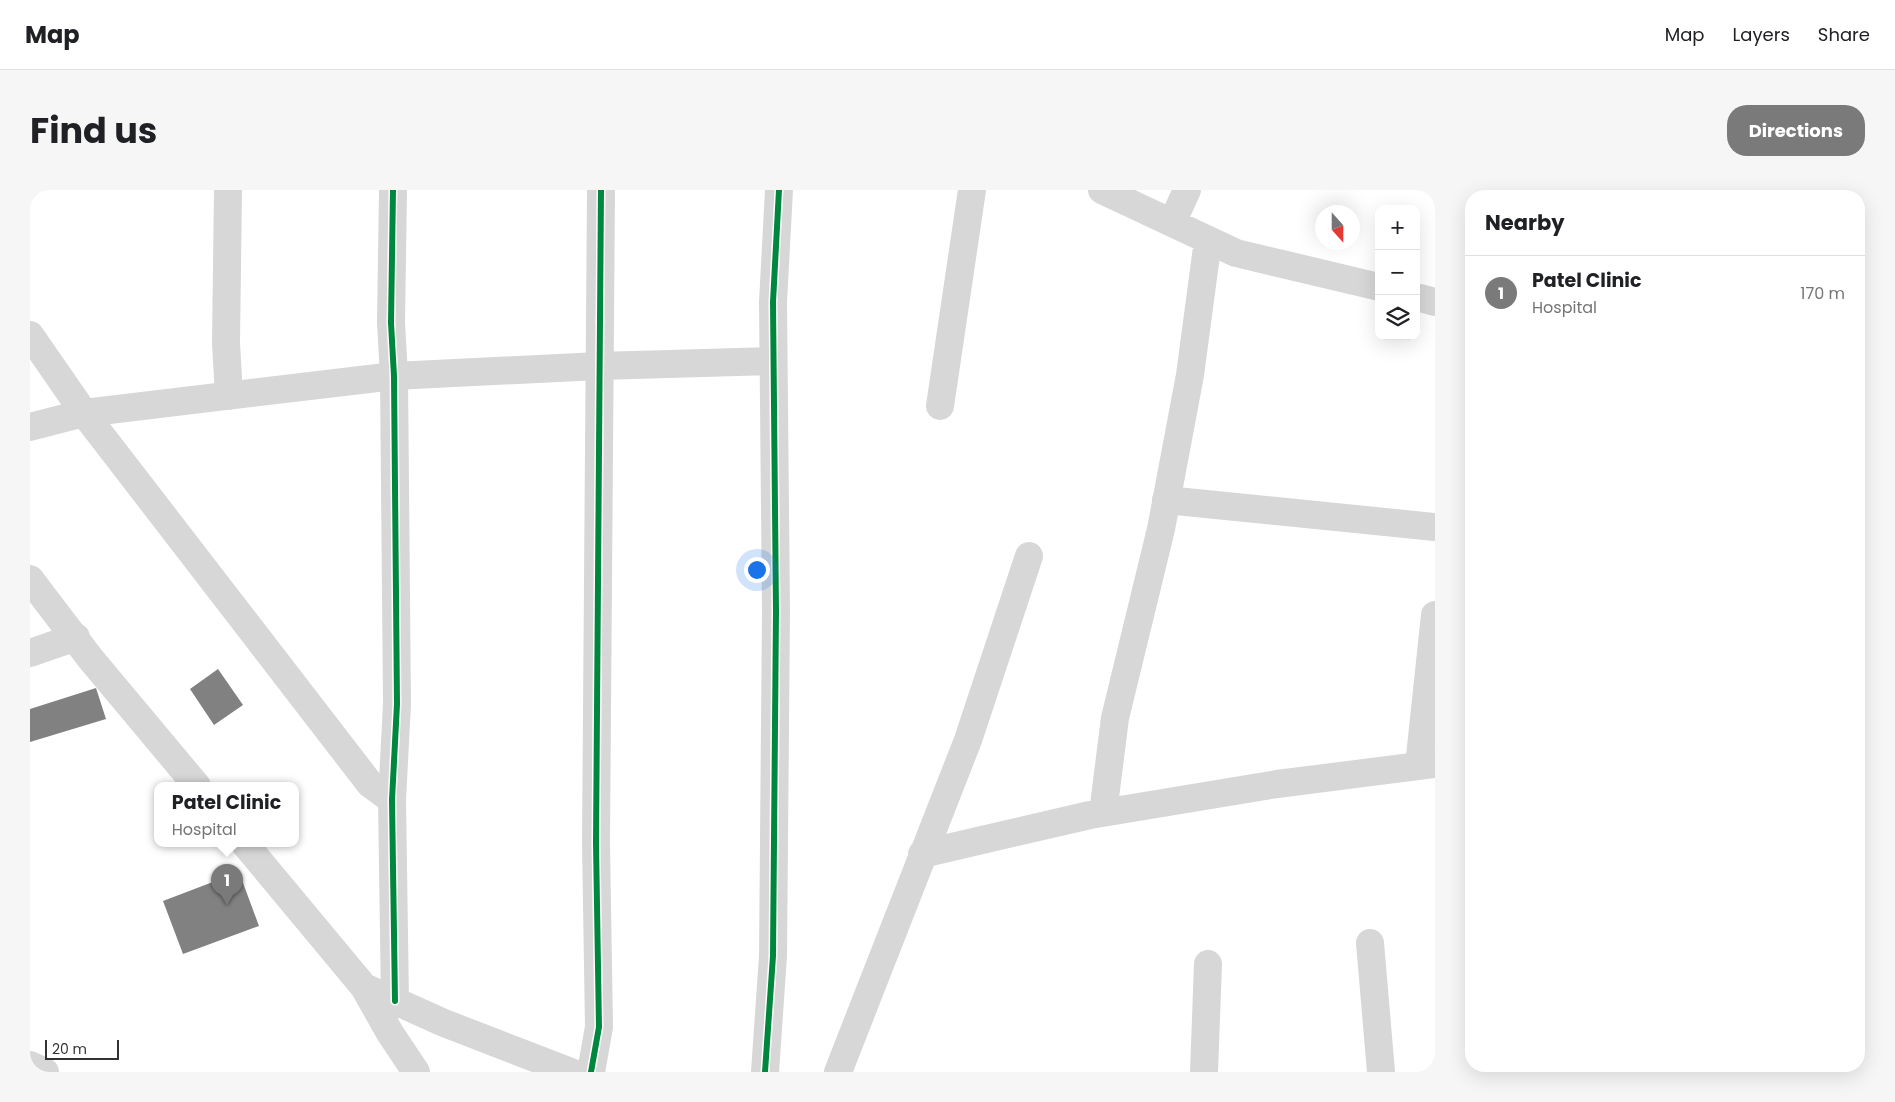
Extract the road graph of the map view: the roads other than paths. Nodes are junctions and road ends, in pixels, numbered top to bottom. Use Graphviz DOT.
graph roads {
  1 [pos="228,190"];
  2 [pos="392,190"];
  3 [pos="601,190"];
  4 [pos="779,190"];
  5 [pos="972,190"];
  6 [pos="1102,190"];
  7 [pos="1187,190"];
  8 [pos="1172,223"];
  9 [pos="1208,240"];
  10 [pos="1375,286"];
  11 [pos="1420,298"];
  12 [pos="1435,302"];
  13 [pos="30,335"];
  14 [pos="773,361"];
  15 [pos="599,366"];
  16 [pos="394,376"];
  17 [pos="229,396"];
  18 [pos="940,406"];
  19 [pos="84,413"];
  20 [pos="30,427"];
  21 [pos="1166,500"];
  22 [pos="1435,527"];
  23 [pos="1029,556"];
  24 [pos="30,579"];
  25 [pos="1435,615"];
  26 [pos="76,637"];
  27 [pos="30,652"];
  28 [pos="1427,764"];
  29 [pos="194,782"];
  30 [pos="392,800"];
  31 [pos="1103,814"];
  32 [pos="247,847"];
  33 [pos="922,854"];
  34 [pos="1370,943"];
  35 [pos="1208,964"];
  36 [pos="364,987"];
  37 [pos="396,1001"];
  38 [pos="30,1065"];
  39 [pos="45,1072"];
  40 [pos="416,1072"];
  41 [pos="571,1072"];
  42 [pos="591,1072"];
  43 [pos="765,1072"];
  44 [pos="838,1072"];
  45 [pos="1204,1072"];
  46 [pos="1381,1072"];
  1 -- 17 [label="street"];
  2 -- 16 [label="street"];
  3 -- 15 [label="street"];
  4 -- 14 [label="street"];
  5 -- 18 [label="street"];
  6 -- 8 [label="street"];
  7 -- 8 [label="street"];
  8 -- 9 [label="street"];
  9 -- 10 [label="street"];
  9 -- 21 [label="street"];
  11 -- 12 [label="street"];
  13 -- 19 [label="street"];
  14 -- 15 [label="street"];
  14 -- 43 [label="street"];
  15 -- 16 [label="street"];
  15 -- 42 [label="street"];
  16 -- 17 [label="street"];
  16 -- 30 [label="street"];
  17 -- 19 [label="street"];
  19 -- 20 [label="street"];
  19 -- 30 [label="street"];
  21 -- 22 [label="street"];
  21 -- 31 [label="street"];
  23 -- 33 [label="street"];
  24 -- 26 [label="street"];
  25 -- 28 [label="street"];
  26 -- 27 [label="street"];
  26 -- 29 [label="street"];
  28 -- 31 [label="street"];
  30 -- 37 [label="street"];
  31 -- 33 [label="street"];
  32 -- 36 [label="street"];
  33 -- 44 [label="street"];
  34 -- 46 [label="street"];
  35 -- 45 [label="street"];
  36 -- 37 [label="street"];
  36 -- 40 [label="street"];
  37 -- 41 [label="street"];
  38 -- 39 [label="street"];
}
